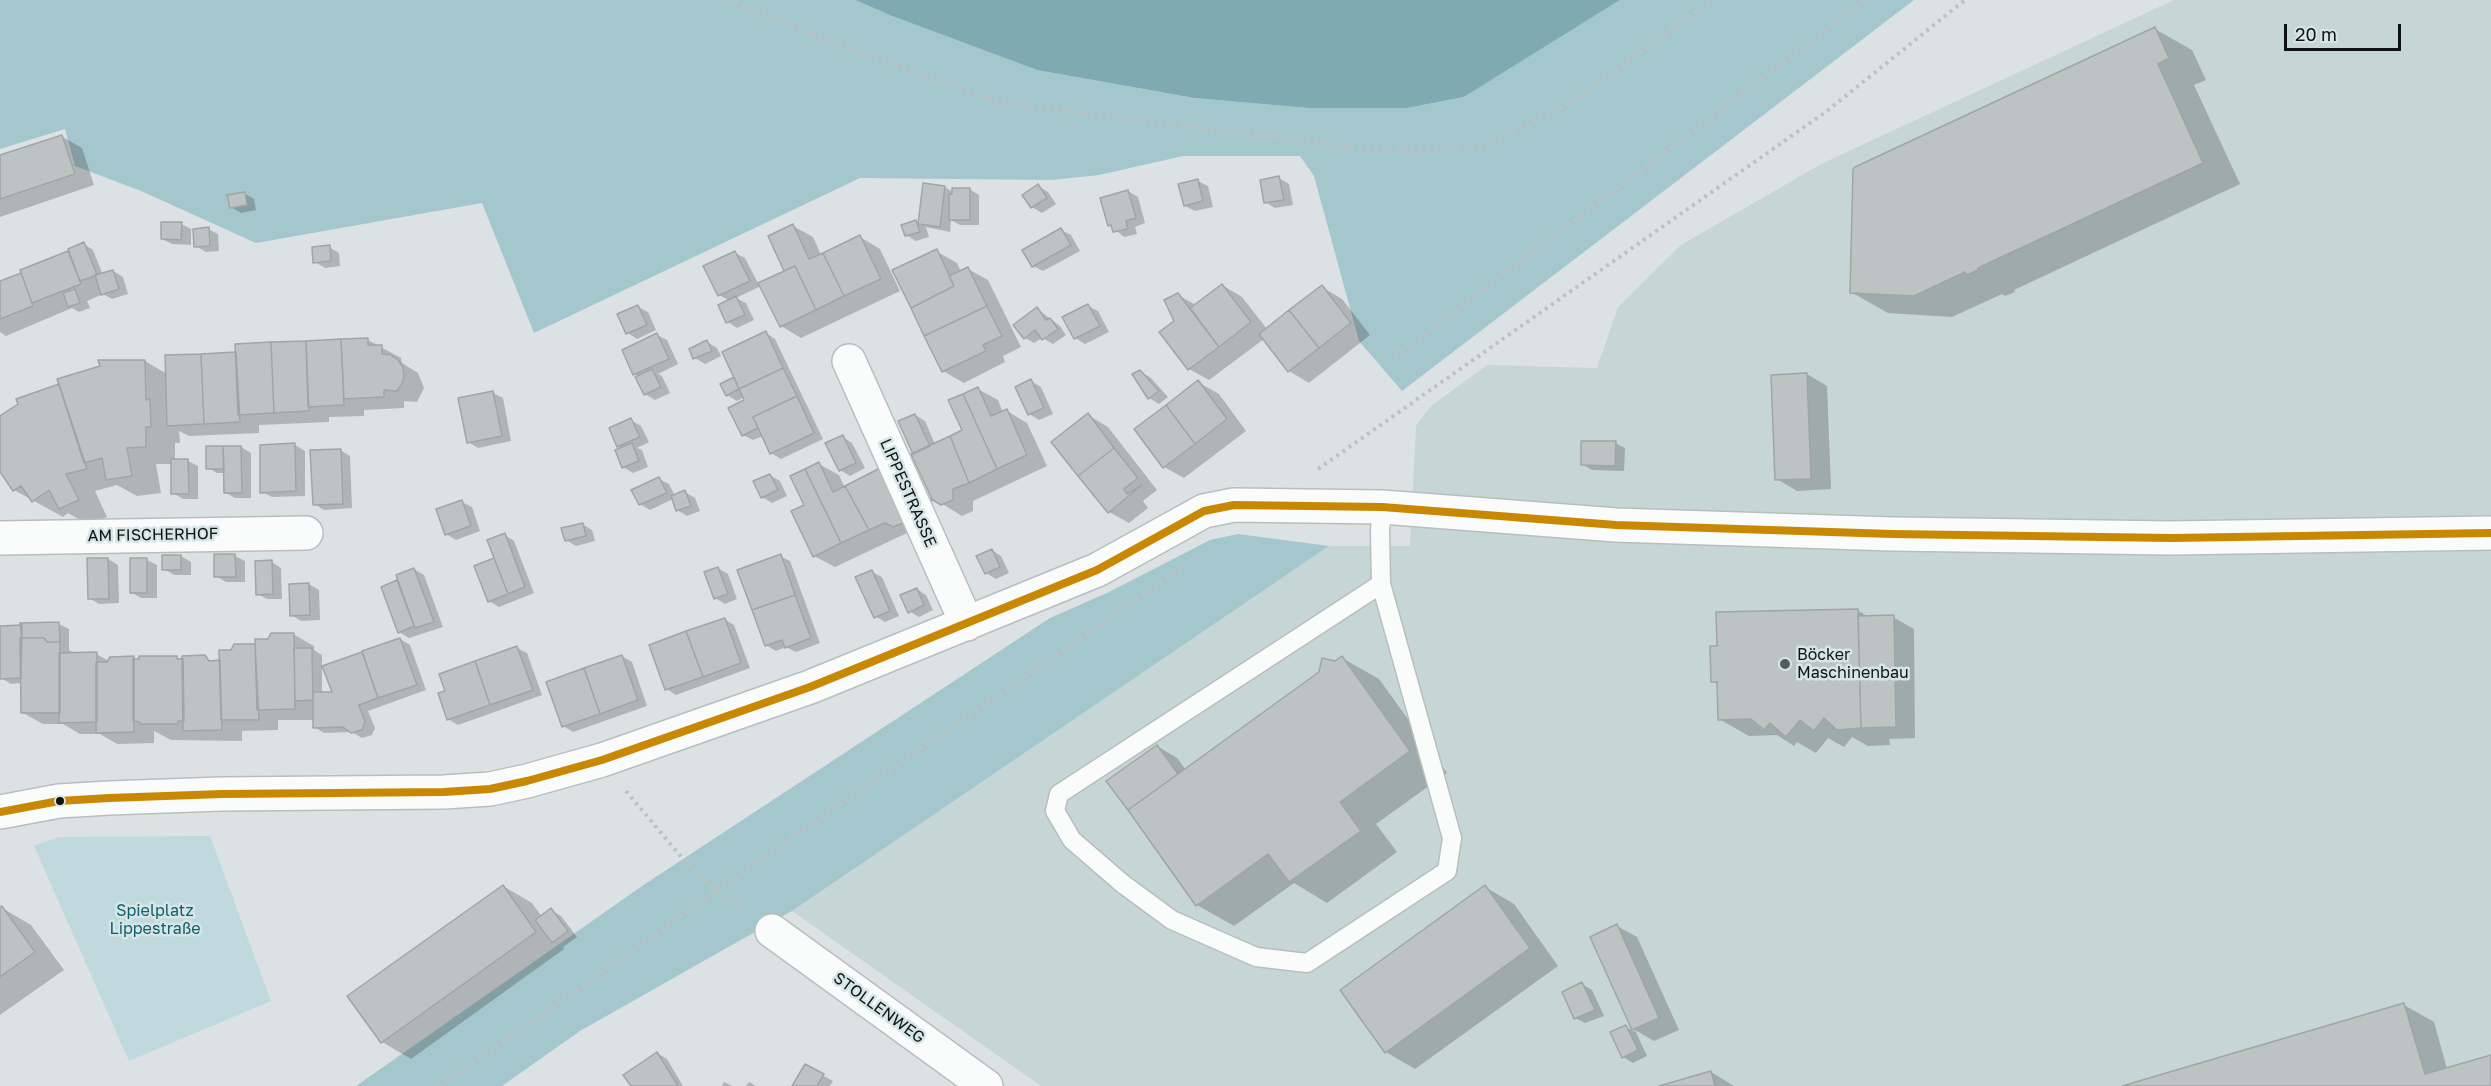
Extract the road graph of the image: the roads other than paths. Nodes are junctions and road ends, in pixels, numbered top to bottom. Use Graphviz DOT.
graph roads {
  1 [pos="849,361"];
  2 [pos="1382,507"];
  3 [pos="306,533"];
  4 [pos="2491,533"];
  5 [pos="0,537"];
  6 [pos="1382,584"];
  7 [pos="967,624"];
  8 [pos="1,808"];
  9 [pos="772,931"];
  10 [pos="986,1086"];
  1 -- 7 [label="street, LIPPESTRASSE"];
  2 -- 4 [label="street"];
  2 -- 6 [label="lane"];
  2 -- 7 [label="street"];
  3 -- 5 [label="street, AM FISCHERHOF"];
  6 -- 6 [label="lane"];
  7 -- 8 [label="street"];
  9 -- 10 [label="street, STOLLENWEG"];
}
